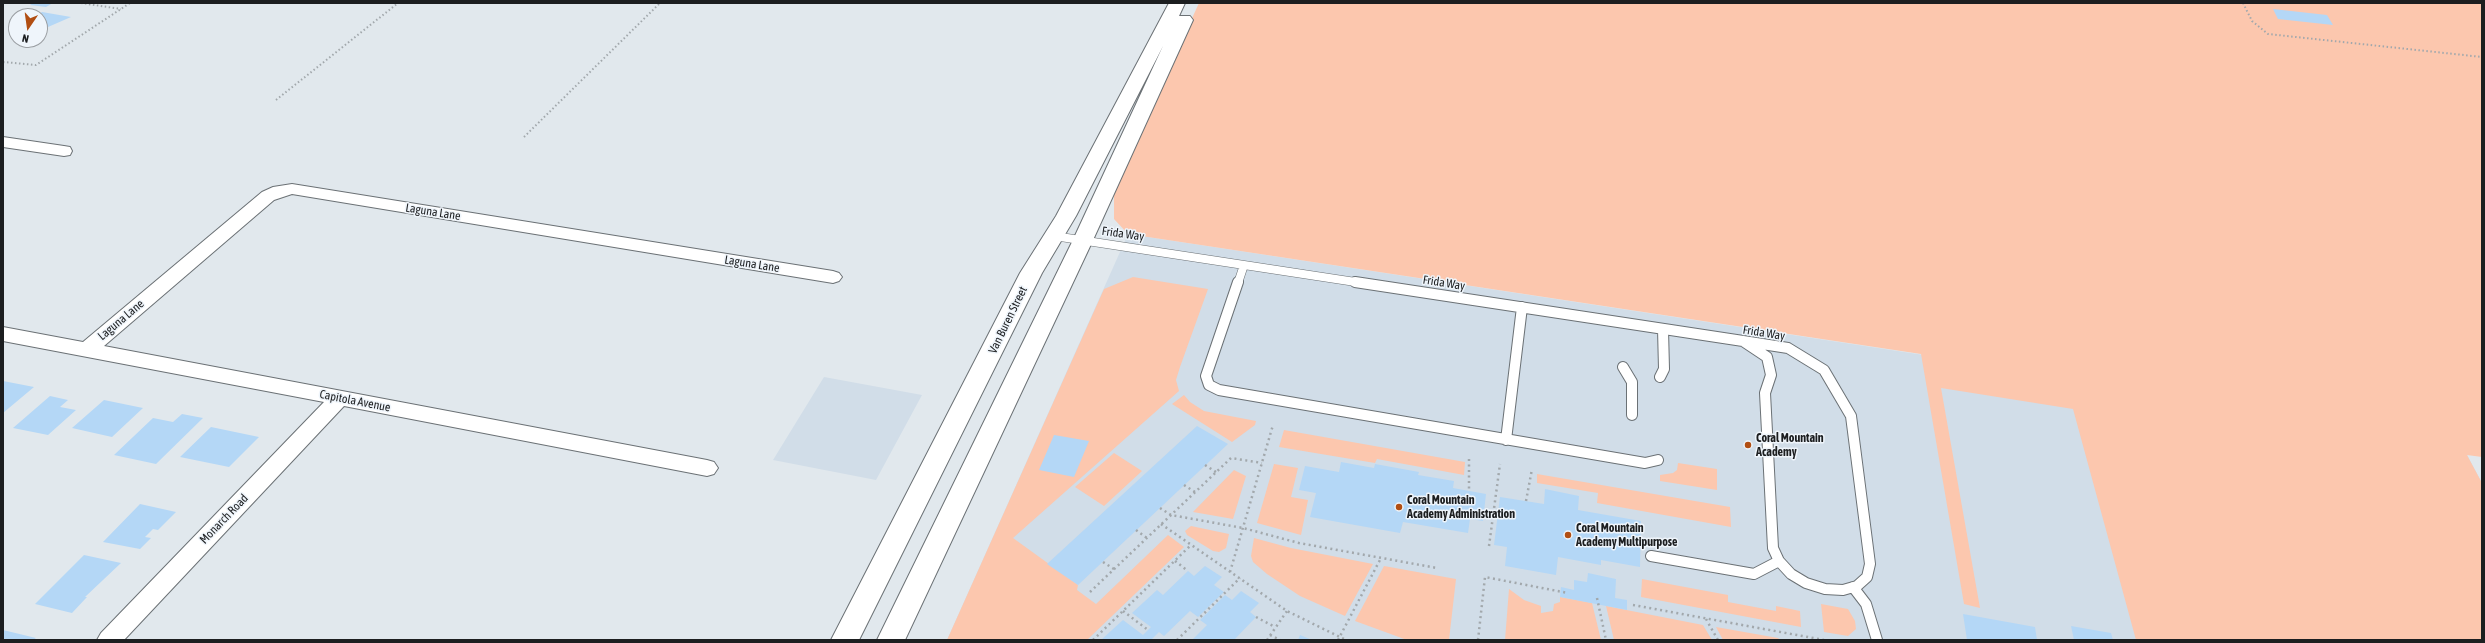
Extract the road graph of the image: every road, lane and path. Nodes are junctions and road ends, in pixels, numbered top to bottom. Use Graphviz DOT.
graph roads {
  1 [pos="81,3"];
  2 [pos="130,3"];
  3 [pos="398,3"];
  4 [pos="660,3"];
  5 [pos="1177,3"];
  6 [pos="1192,3"];
  7 [pos="2243,3"];
  8 [pos="121,9"];
  9 [pos="2482,58"];
  10 [pos="3,62"];
  11 [pos="276,100"];
  12 [pos="524,137"];
  13 [pos="3,142"];
  14 [pos="64,152"];
  15 [pos="1054,236"];
  16 [pos="1090,241"];
  17 [pos="1244,265"];
  18 [pos="833,277"];
  19 [pos="1522,307"];
  20 [pos="1663,329"];
  21 [pos="3,334"];
  22 [pos="1743,341"];
  23 [pos="87,350"];
  24 [pos="1623,367"];
  25 [pos="1660,377"];
  26 [pos="340,398"];
  27 [pos="1632,416"];
  28 [pos="1273,425"];
  29 [pos="1506,440"];
  30 [pos="1469,459"];
  31 [pos="1658,460"];
  32 [pos="1262,463"];
  33 [pos="1500,464"];
  34 [pos="1205,465"];
  35 [pos="707,468"];
  36 [pos="1532,469"];
  37 [pos="1216,472"];
  38 [pos="1184,485"];
  39 [pos="1469,491"];
  40 [pos="1195,492"];
  41 [pos="1526,501"];
  42 [pos="1160,508"];
  43 [pos="1171,515"];
  44 [pos="1161,524"];
  45 [pos="1243,528"];
  46 [pos="1136,530"];
  47 [pos="1147,538"];
  48 [pos="1191,545"];
  49 [pos="1489,546"];
  50 [pos="1651,556"];
  51 [pos="1381,558"];
  52 [pos="1175,561"];
  53 [pos="1779,561"];
  54 [pos="1103,562"];
  55 [pos="1436,568"];
  56 [pos="1114,570"];
  57 [pos="1188,571"];
  58 [pos="1230,572"];
  59 [pos="1240,578"];
  60 [pos="1853,588"];
  61 [pos="1090,592"];
  62 [pos="1568,593"];
  63 [pos="1597,598"];
  64 [pos="1633,605"];
  65 [pos="1123,611"];
  66 [pos="1287,611"];
  67 [pos="1256,617"];
  68 [pos="1706,618"];
  69 [pos="1275,627"];
  70 [pos="1148,630"];
  71 [pos="1270,635"];
  72 [pos="115,639"];
  73 [pos="1339,639"];
  74 [pos="845,640"];
  75 [pos="891,640"];
  76 [pos="1093,640"];
  77 [pos="1177,640"];
  78 [pos="1266,640"];
  79 [pos="1280,640"];
  80 [pos="1346,640"];
  81 [pos="1478,640"];
  82 [pos="1606,640"];
  83 [pos="1718,640"];
  84 [pos="1824,640"];
  85 [pos="1877,640"];
  1 -- 8 [label="path"];
  2 -- 8 [label="path"];
  3 -- 11 [label="path"];
  4 -- 12 [label="path"];
  5 -- 15 [label="street, Van Buren Street"];
  6 -- 16 [label="street"];
  7 -- 9 [label="path"];
  8 -- 10 [label="path"];
  13 -- 14 [label="street"];
  15 -- 16 [label="lane, Frida Way"];
  15 -- 74 [label="street, Van Buren Street"];
  16 -- 17 [label="lane, Frida Way"];
  16 -- 75 [label="street"];
  17 -- 19 [label="lane, Frida Way"];
  17 -- 29 [label="lane"];
  18 -- 23 [label="street, Laguna Lane"];
  19 -- 20 [label="lane, Frida Way"];
  19 -- 29 [label="lane"];
  20 -- 22 [label="lane, Frida Way"];
  20 -- 25 [label="lane"];
  21 -- 23 [label="street, Capitola Avenue"];
  22 -- 53 [label="lane"];
  22 -- 60 [label="lane, Frida Way"];
  23 -- 26 [label="street, Capitola Avenue"];
  24 -- 27 [label="lane"];
  26 -- 35 [label="street, Capitola Avenue"];
  26 -- 72 [label="street, Monarch Road"];
  28 -- 32 [label="path"];
  29 -- 31 [label="lane"];
  30 -- 39 [label="path"];
  32 -- 37 [label="path"];
  32 -- 45 [label="path"];
  33 -- 49 [label="path"];
  34 -- 37 [label="path"];
  36 -- 41 [label="path"];
  37 -- 40 [label="path"];
  38 -- 40 [label="path"];
  40 -- 43 [label="path"];
  42 -- 43 [label="path"];
  43 -- 44 [label="path"];
  43 -- 45 [label="path"];
  44 -- 47 [label="path"];
  44 -- 48 [label="path"];
  45 -- 51 [label="path"];
  45 -- 58 [label="path"];
  46 -- 47 [label="path"];
  47 -- 56 [label="path"];
  48 -- 52 [label="path"];
  48 -- 58 [label="path"];
  50 -- 53 [label="lane"];
  51 -- 55 [label="path"];
  51 -- 73 [label="path"];
  52 -- 57 [label="path"];
  52 -- 65 [label="path"];
  53 -- 60 [label="lane"];
  54 -- 56 [label="path"];
  56 -- 61 [label="path"];
  58 -- 59 [label="path"];
  59 -- 66 [label="path"];
  59 -- 77 [label="path"];
  60 -- 85 [label="lane"];
  62 -- 81 [label="path"];
  63 -- 82 [label="path"];
  64 -- 68 [label="path"];
  65 -- 70 [label="path"];
  65 -- 76 [label="path"];
  66 -- 69 [label="path"];
  66 -- 73 [label="path"];
  67 -- 69 [label="path"];
  68 -- 83 [label="path"];
  68 -- 84 [label="path"];
  69 -- 71 [label="path"];
  71 -- 78 [label="path"];
  71 -- 79 [label="path"];
  73 -- 80 [label="path"];
}
